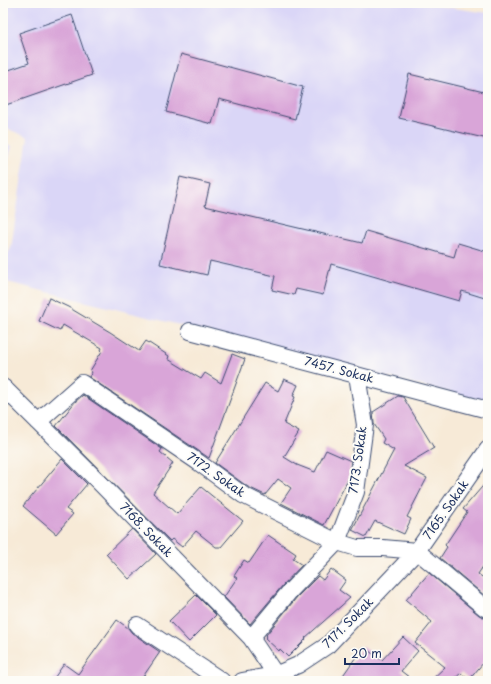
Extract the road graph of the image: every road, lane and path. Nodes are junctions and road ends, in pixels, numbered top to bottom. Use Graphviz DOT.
graph roads {
  1 [pos="190,331"];
  2 [pos="356,375"];
  3 [pos="3,387"];
  4 [pos="488,410"];
  5 [pos="38,422"];
  6 [pos="488,449"];
  7 [pos="337,542"];
  8 [pos="417,551"];
  9 [pos="488,605"];
  10 [pos="137,625"];
  11 [pos="251,638"];
  12 [pos="277,678"];
  13 [pos="222,681"];
  14 [pos="242,681"];
  1 -- 2 [label="street, 7457. Sokak"];
  2 -- 4 [label="street, 7457. Sokak"];
  2 -- 7 [label="street, 7173. Sokak"];
  3 -- 5 [label="street, 7168. Sokak"];
  5 -- 7 [label="street, 7172. Sokak"];
  5 -- 11 [label="street, 7168. Sokak"];
  6 -- 8 [label="street, 7165. Sokak"];
  7 -- 8 [label="street, 7172. Sokak"];
  7 -- 11 [label="street"];
  8 -- 9 [label="street"];
  8 -- 12 [label="street, 7171. Sokak"];
  10 -- 13 [label="street"];
  11 -- 12 [label="street, 7168. Sokak"];
  12 -- 14 [label="street, 7171. Sokak"];
}
